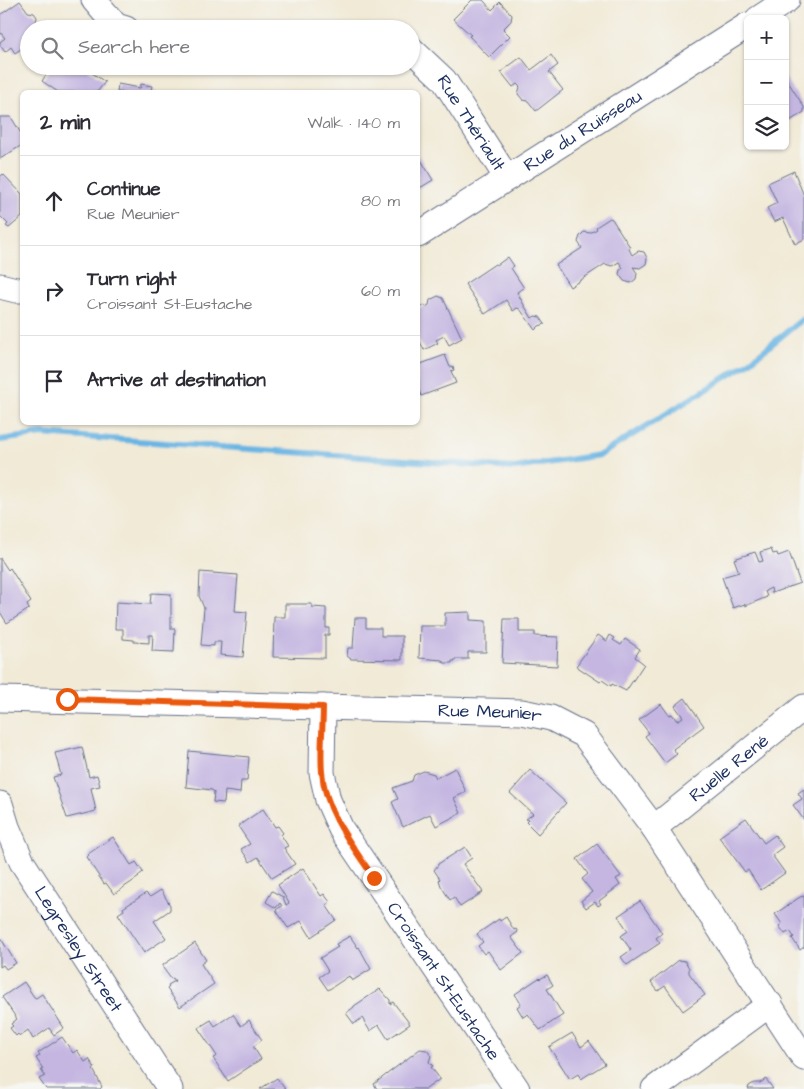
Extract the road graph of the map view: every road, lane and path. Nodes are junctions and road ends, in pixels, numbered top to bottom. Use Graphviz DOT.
graph roads {
  1 [pos="94,0"];
  2 [pos="787,0"];
  3 [pos="764,15"];
  4 [pos="111,20"];
  5 [pos="744,28"];
  6 [pos="420,57"];
  7 [pos="507,178"];
  8 [pos="420,234"];
  9 [pos="0,286"];
  10 [pos="20,290"];
  11 [pos="0,699"];
  12 [pos="323,707"];
  13 [pos="804,707"];
  14 [pos="0,804"];
  15 [pos="654,828"];
  16 [pos="770,1004"];
  17 [pos="804,1058"];
  18 [pos="170,1089"];
  19 [pos="516,1089"];
  20 [pos="654,1089"];
  1 -- 4 [label="street"];
  2 -- 3 [label="street"];
  5 -- 7 [label="street, Rue du Ruisseau"];
  6 -- 7 [label="street, Rue Thériault"];
  7 -- 8 [label="street, Rue du Ruisseau"];
  9 -- 10 [label="street"];
  11 -- 12 [label="street, Rue Meunier"];
  12 -- 15 [label="street, Rue Meunier"];
  12 -- 19 [label="street, Croissant St-Eustache"];
  13 -- 15 [label="street, Ruelle René"];
  14 -- 18 [label="street, Legresley Street"];
  15 -- 16 [label="street, Rue Meunier"];
  16 -- 17 [label="street, Rue Meunier"];
  16 -- 20 [label="street"];
}
